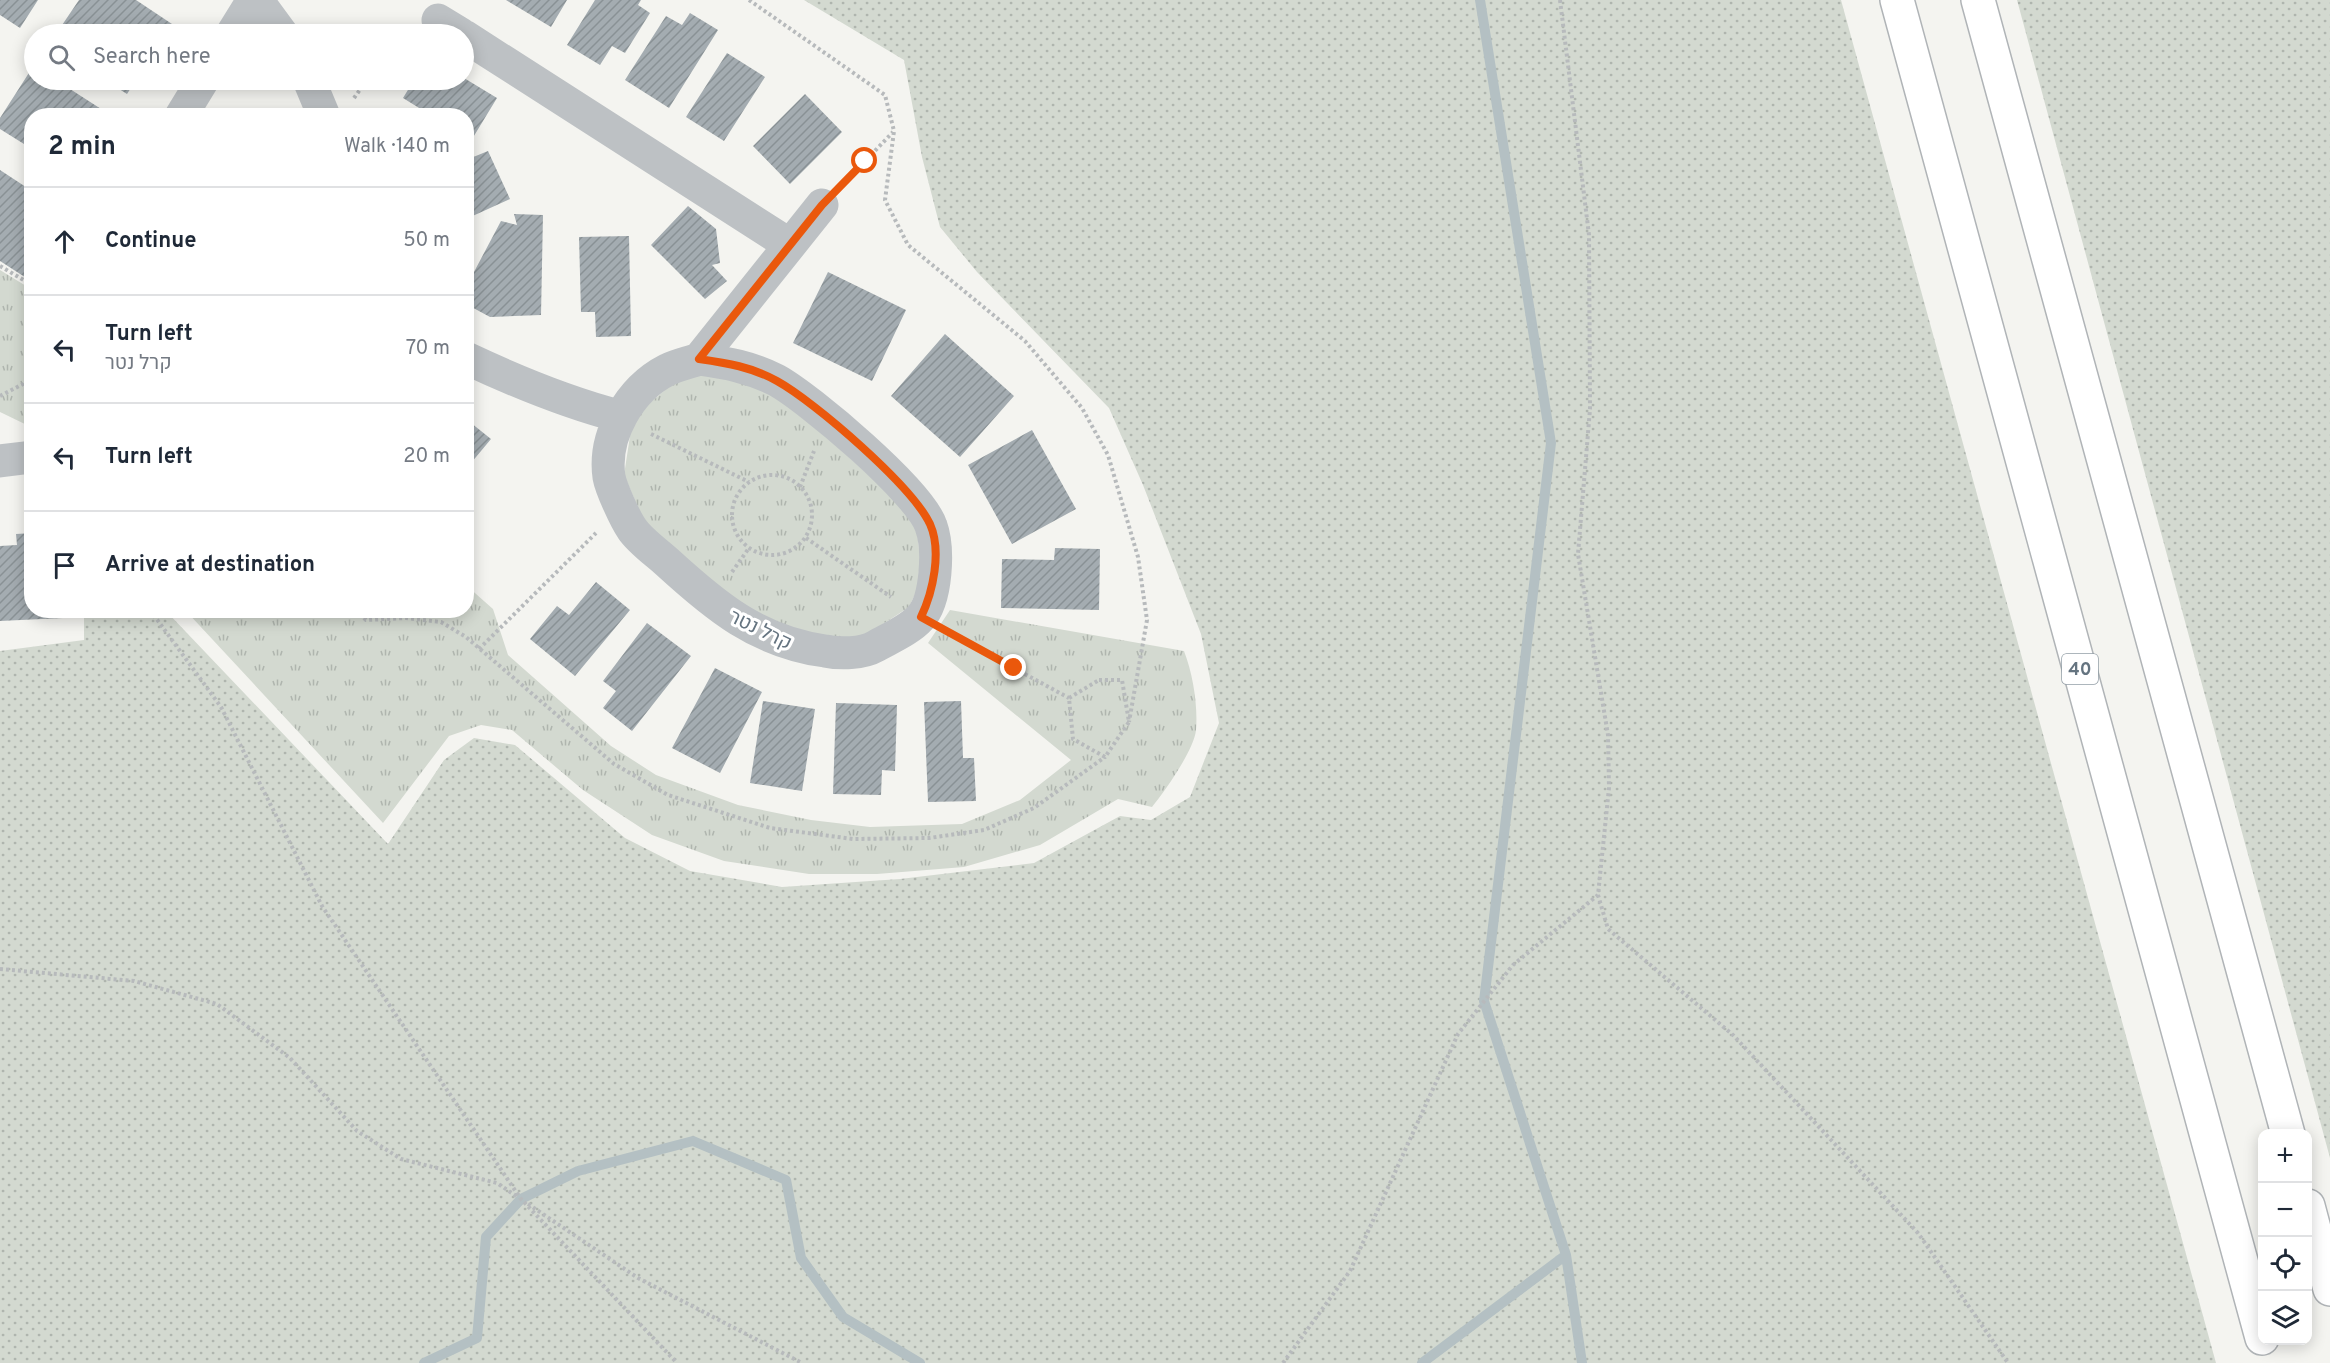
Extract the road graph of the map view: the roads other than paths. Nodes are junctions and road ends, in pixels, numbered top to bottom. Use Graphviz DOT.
graph roads {
  1 [pos="255,0"];
  2 [pos="1897,0"];
  3 [pos="1978,0"];
  4 [pos="238,24"];
  5 [pos="274,24"];
  6 [pos="474,43"];
  7 [pos="197,90"];
  8 [pos="313,90"];
  9 [pos="186,108"];
  10 [pos="321,108"];
  11 [pos="822,205"];
  12 [pos="790,245"];
  13 [pos="699,359"];
  14 [pos="474,362"];
  15 [pos="619,416"];
  16 [pos="24,458"];
  17 [pos="0,461"];
  18 [pos="2287,1129"];
  19 [pos="2312,1224"];
  20 [pos="2330,1289"];
  21 [pos="2258,1321"];
  22 [pos="2264,1345"];
  23 [pos="2269,1363"];
  1 -- 4 [label="street"];
  1 -- 5 [label="street"];
  2 -- 21 [label="highway, 40"];
  3 -- 18 [label="highway"];
  6 -- 12 [label="street"];
  7 -- 9 [label="street"];
  8 -- 10 [label="street"];
  11 -- 12 [label="street"];
  12 -- 13 [label="street"];
  13 -- 15 [label="street, קרל נטר"];
  13 -- 15 [label="street, קרל נטר"];
  14 -- 15 [label="street"];
  16 -- 17 [label="street"];
  19 -- 20 [label="highway"];
  22 -- 23 [label="highway, 40"];
}
